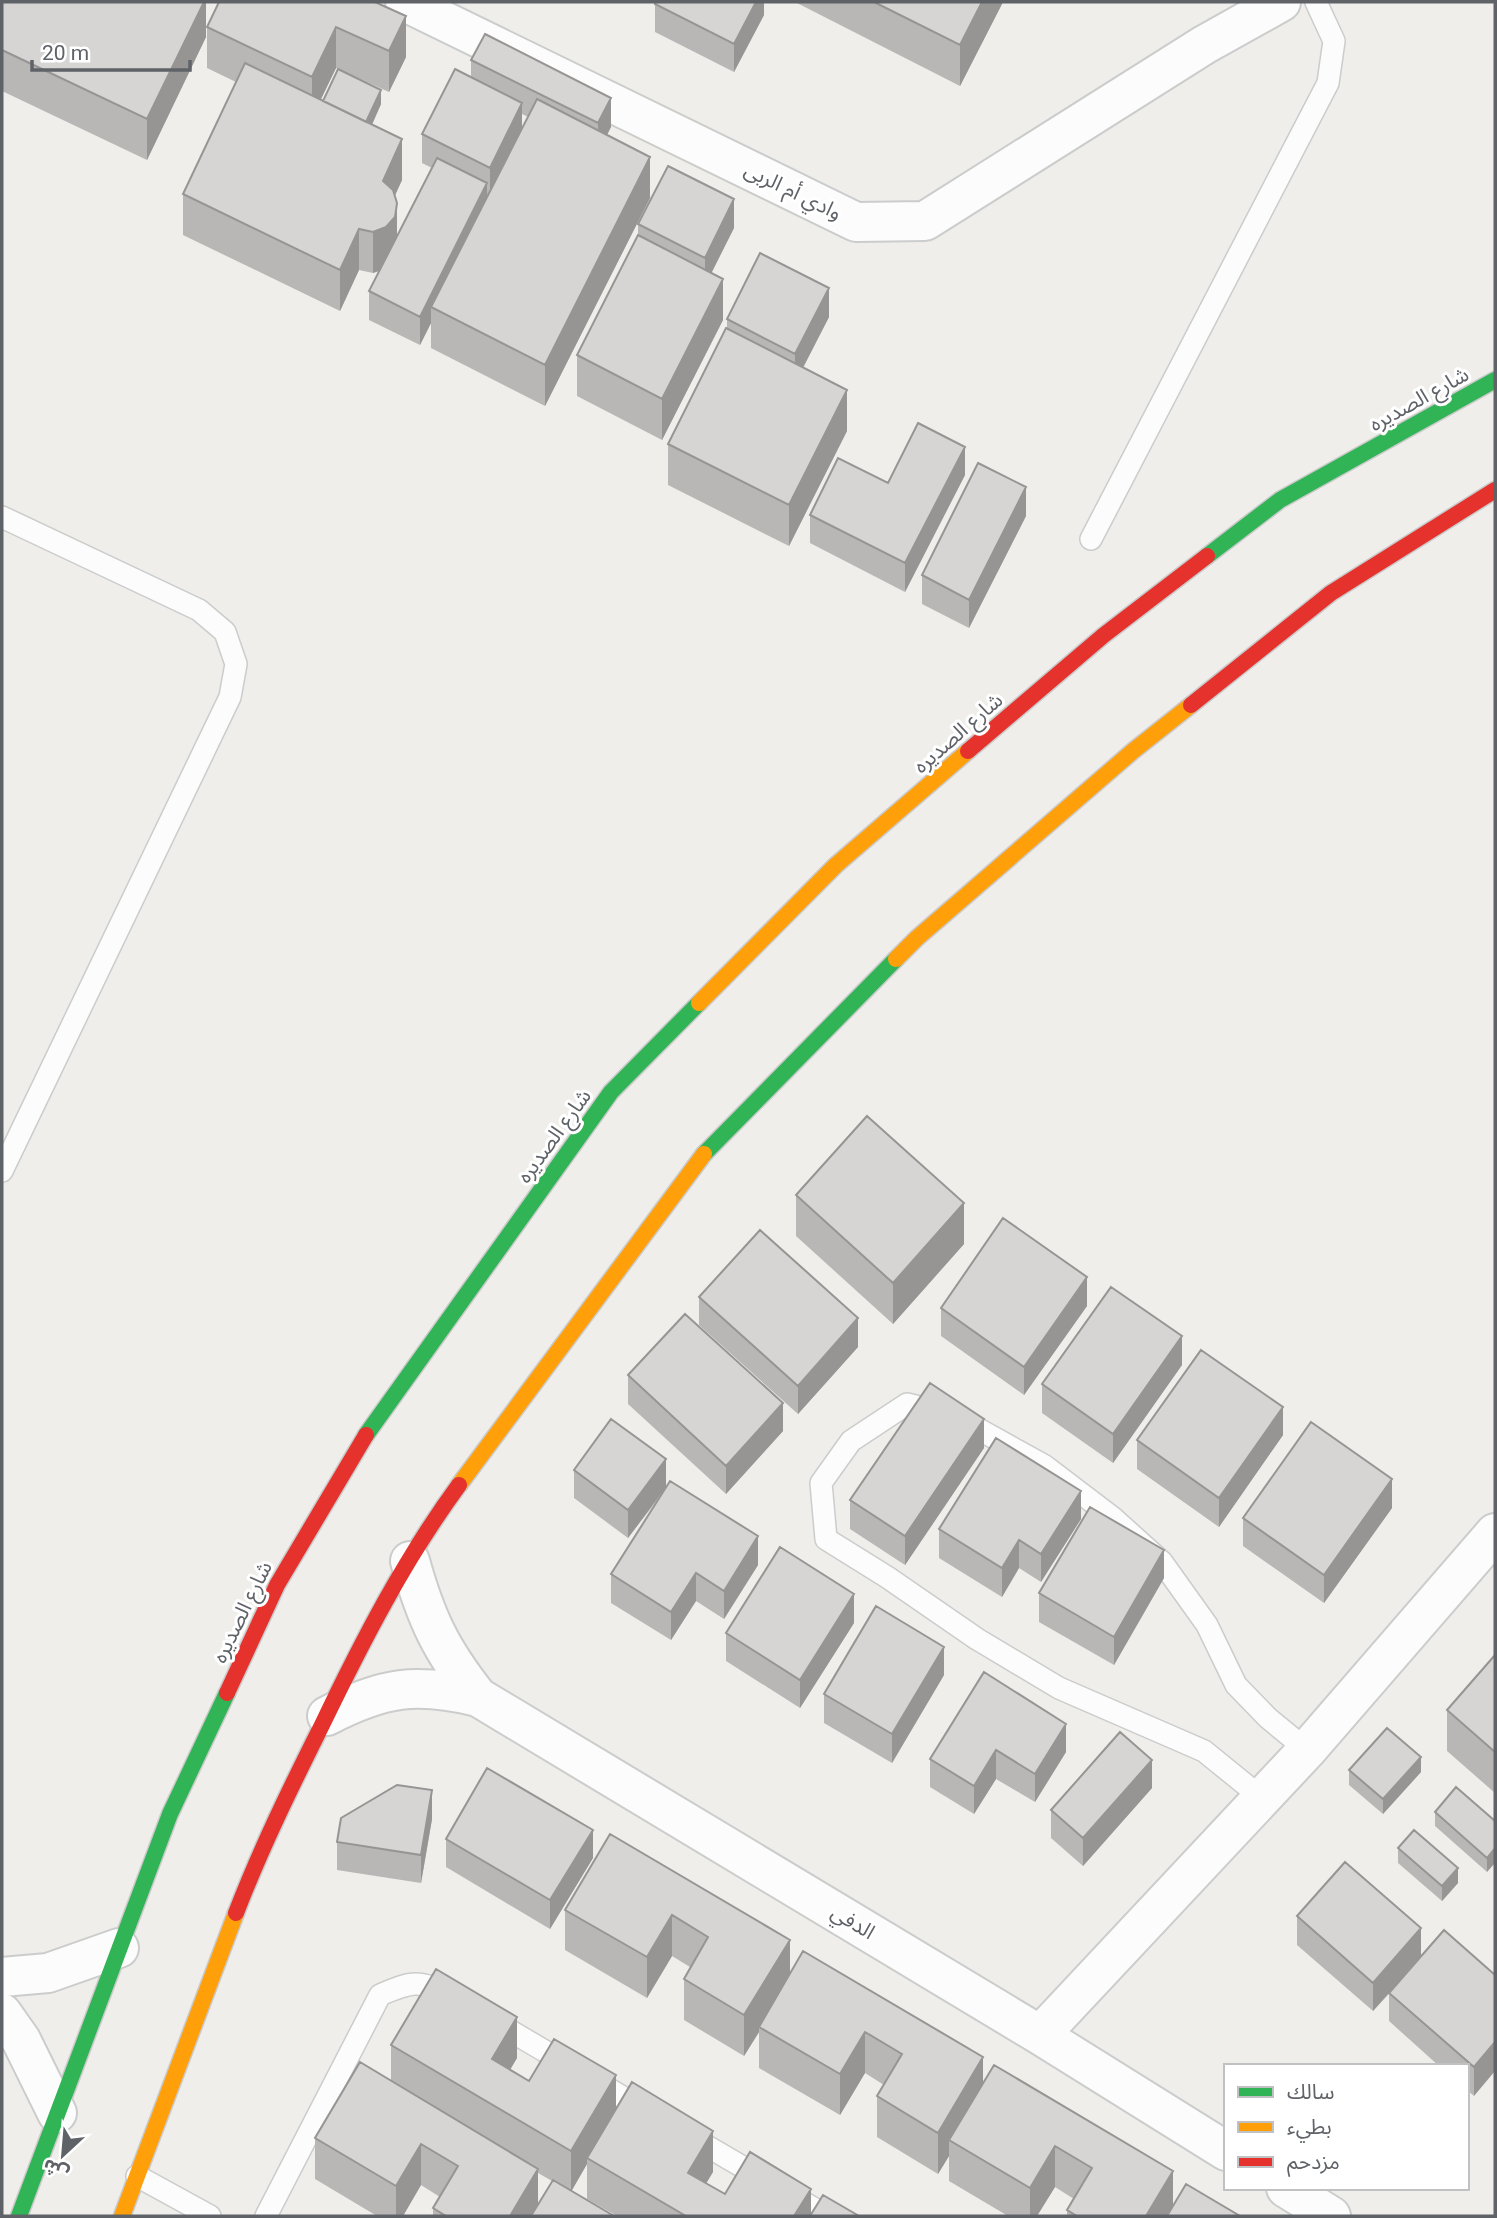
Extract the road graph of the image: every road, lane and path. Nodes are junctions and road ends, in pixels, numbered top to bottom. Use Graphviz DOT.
graph roads {
  1 [pos="405,2"];
  2 [pos="1281,2"];
  3 [pos="1316,2"];
  4 [pos="1495,380"];
  5 [pos="1495,490"];
  6 [pos="2,517"];
  7 [pos="1091,539"];
  8 [pos="2,1171"];
  9 [pos="1495,1533"];
  10 [pos="410,1561"];
  11 [pos="478,1697"];
  12 [pos="327,1716"];
  13 [pos="1307,1750"];
  14 [pos="1262,1798"];
  15 [pos="119,1948"];
  16 [pos="2,1977"];
  17 [pos="2,2013"];
  18 [pos="1040,2035"];
  19 [pos="57,2113"];
  20 [pos="1224,2150"];
  21 [pos="137,2176"];
  22 [pos="1289,2190"];
  23 [pos="19,2216"];
  24 [pos="122,2216"];
  25 [pos="210,2216"];
  26 [pos="266,2216"];
  27 [pos="827,2216"];
  28 [pos="1331,2216"];
  1 -- 2 [label="street, وادي أم الربى"];
  3 -- 7 [label="lane"];
  4 -- 15 [label="main road, شارع الصديره"];
  5 -- 10 [label="main road"];
  6 -- 8 [label="lane"];
  9 -- 13 [label="street"];
  10 -- 11 [label="street, الدفي"];
  10 -- 12 [label="main road"];
  11 -- 12 [label="street, الدفي"];
  11 -- 18 [label="street, الدفي"];
  12 -- 21 [label="main road"];
  13 -- 14 [label="street"];
  13 -- 14 [label="lane"];
  14 -- 18 [label="street"];
  15 -- 16 [label="street"];
  15 -- 19 [label="main road, شارع الصديره"];
  17 -- 19 [label="street"];
  18 -- 20 [label="street, الدفي"];
  19 -- 23 [label="main road, شارع الصديره"];
  21 -- 24 [label="main road"];
  21 -- 25 [label="lane"];
  22 -- 28 [label="street"];
  26 -- 27 [label="lane"];
}
